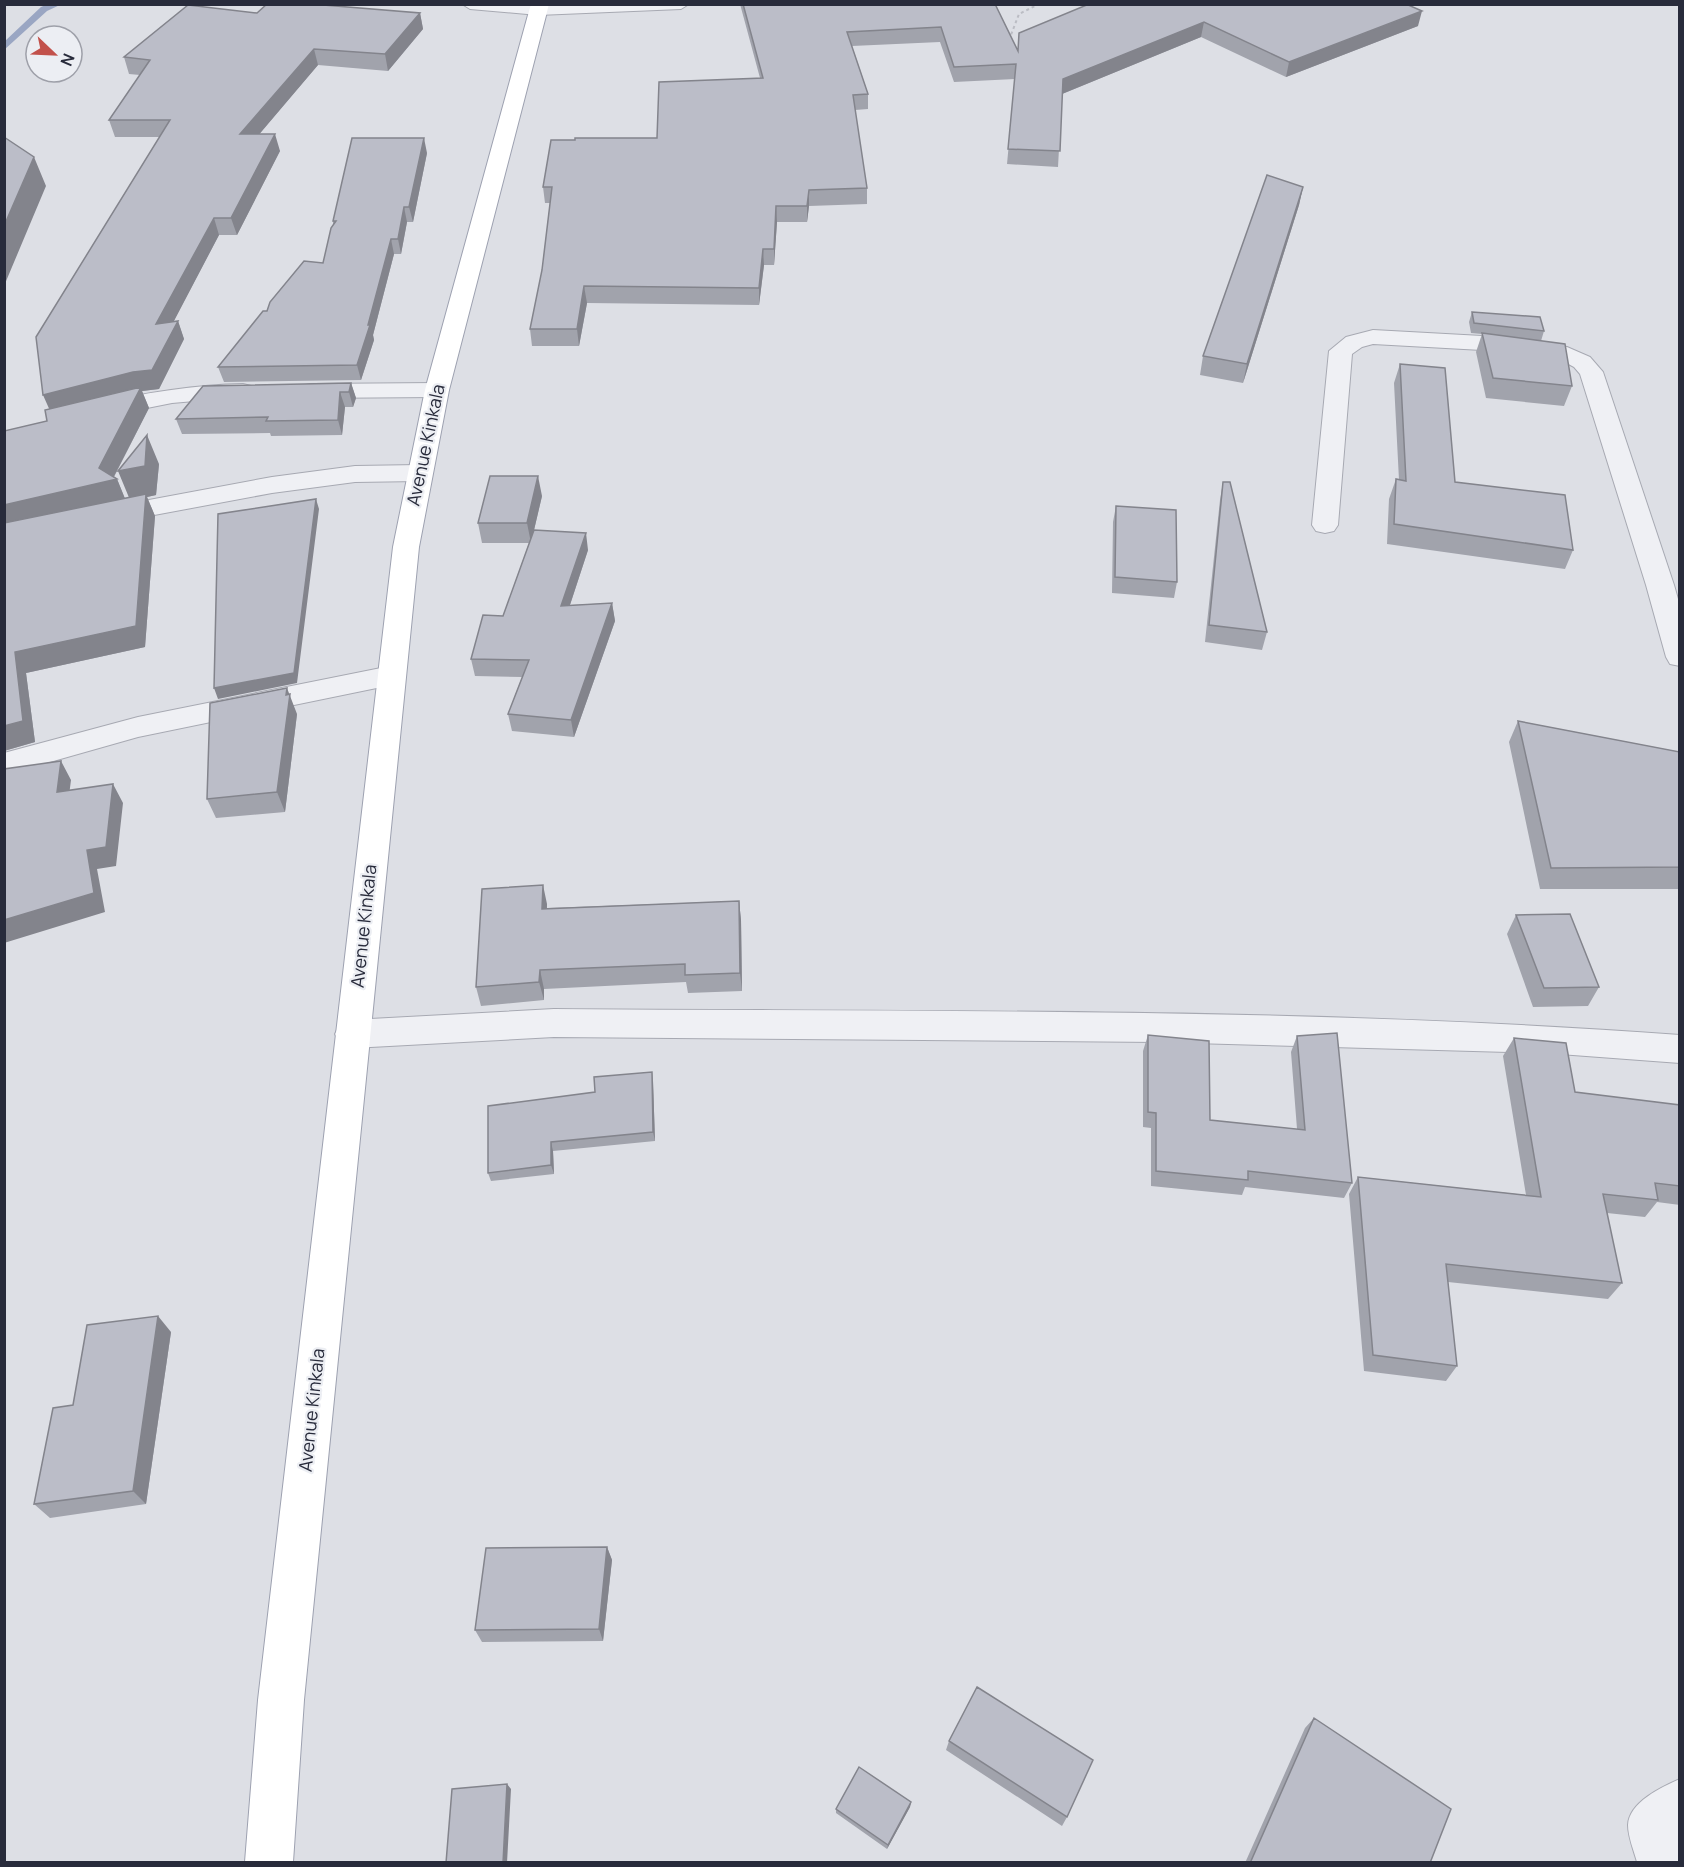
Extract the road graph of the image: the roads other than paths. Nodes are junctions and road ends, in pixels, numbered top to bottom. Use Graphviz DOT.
graph roads {
  1 [pos="470,4"];
  2 [pos="681,4"];
  3 [pos="539,7"];
  4 [pos="437,390"];
  5 [pos="83,415"];
  6 [pos="419,473"];
  7 [pos="83,520"];
  8 [pos="1325,525"];
  9 [pos="1670,586"];
  10 [pos="1680,657"];
  11 [pos="391,676"];
  12 [pos="4,764"];
  13 [pos="352,1034"];
  14 [pos="1680,1049"];
  15 [pos="1680,1803"];
  16 [pos="269,1863"];
  17 [pos="1661,1863"];
  1 -- 3 [label="street"];
  2 -- 3 [label="street"];
  3 -- 4 [label="main road, Avenue Kinkala"];
  4 -- 5 [label="street"];
  4 -- 6 [label="main road, Avenue Kinkala"];
  6 -- 7 [label="street"];
  6 -- 11 [label="main road, Avenue Kinkala"];
  8 -- 9 [label="street"];
  9 -- 10 [label="street"];
  11 -- 12 [label="street"];
  11 -- 13 [label="main road, Avenue Kinkala"];
  13 -- 14 [label="street"];
  13 -- 16 [label="main road, Avenue Kinkala"];
  15 -- 17 [label="street"];
}
